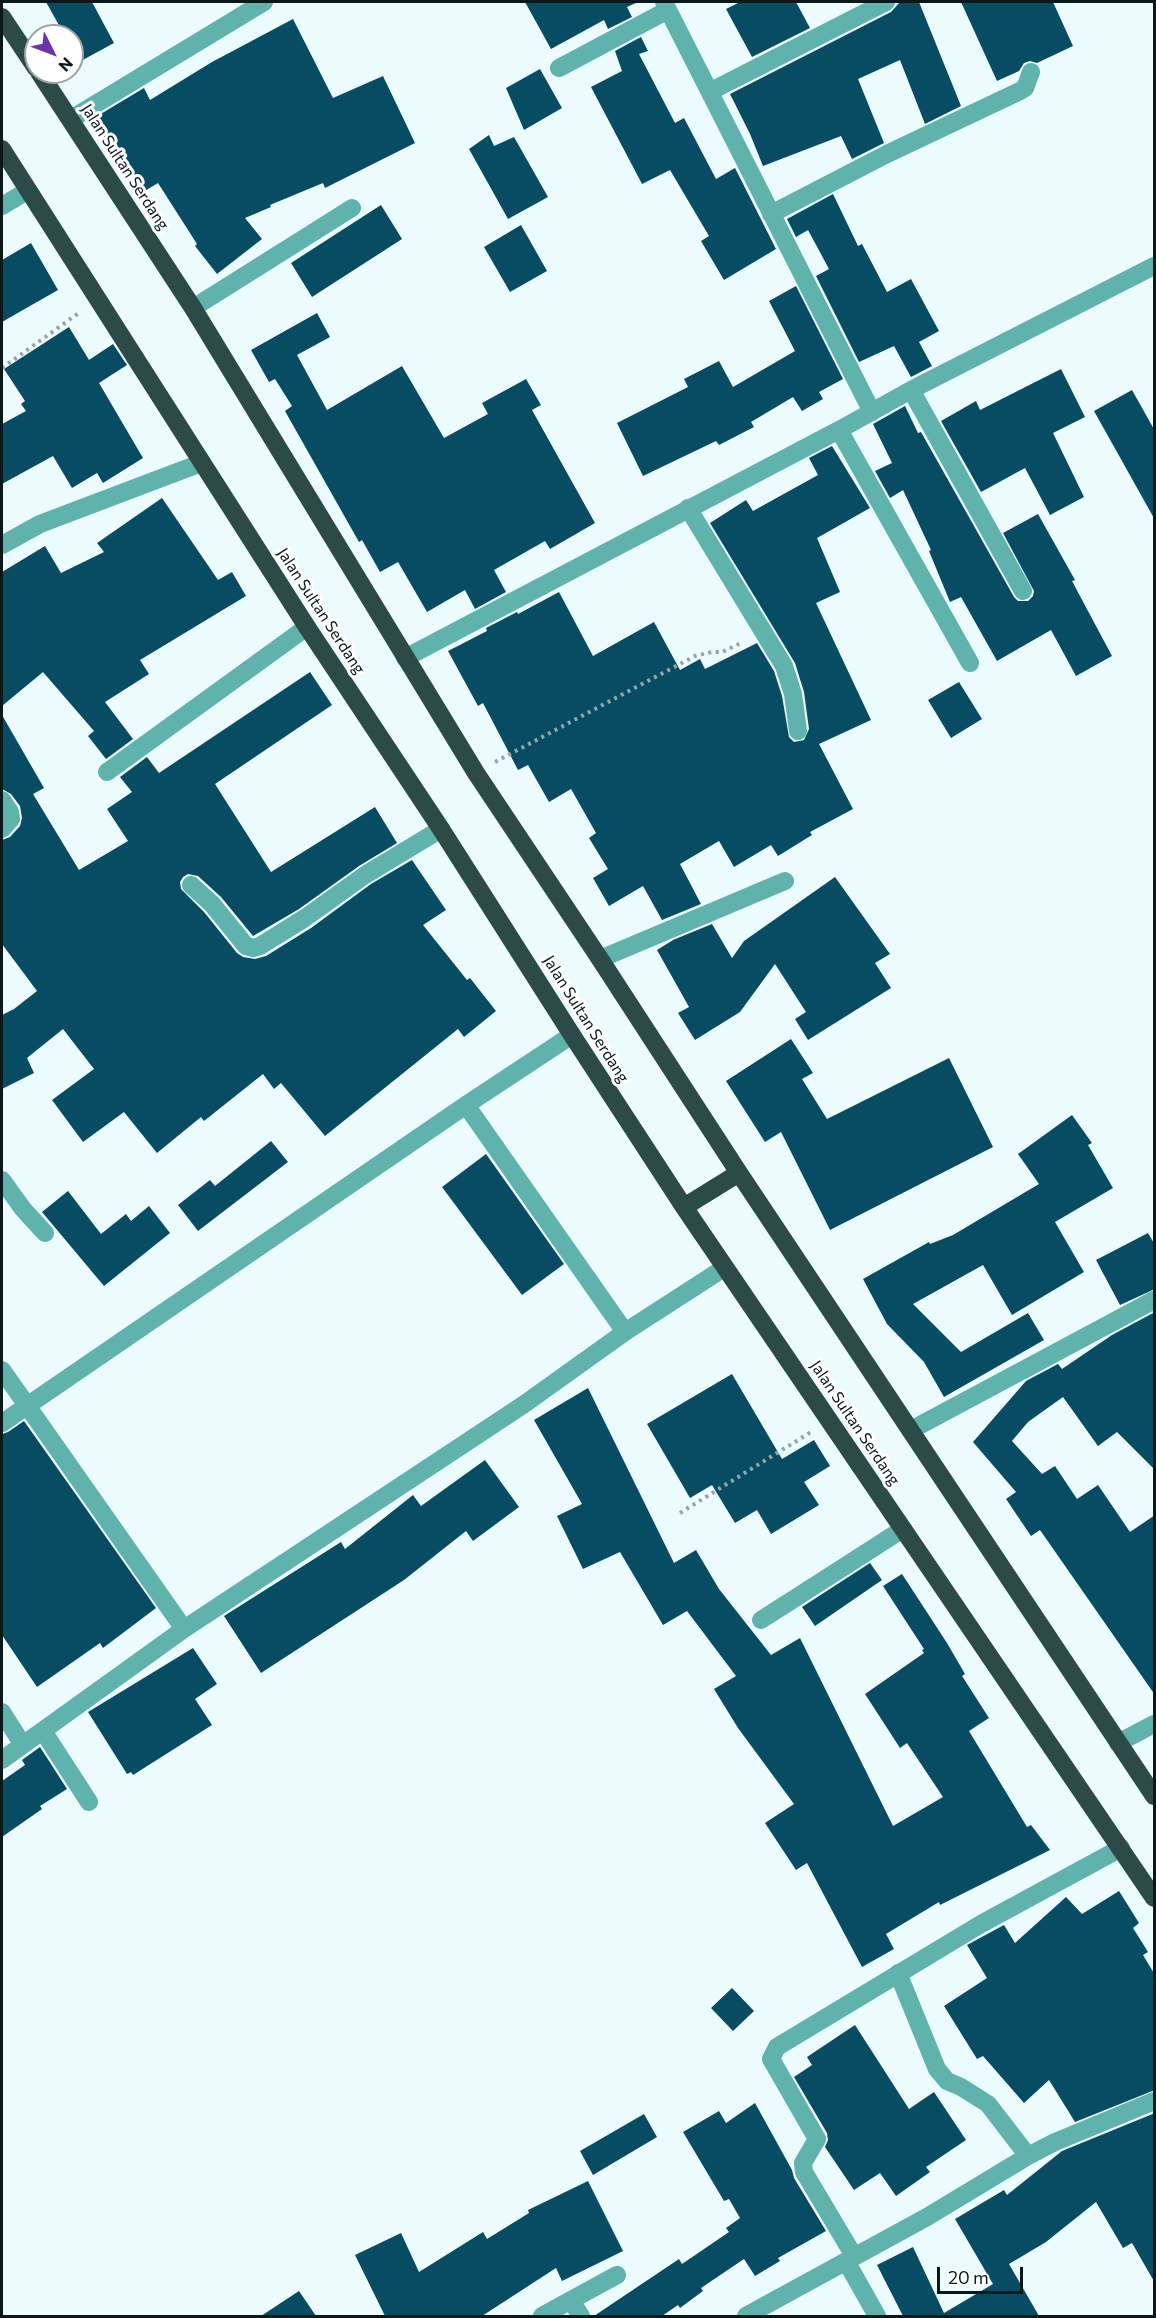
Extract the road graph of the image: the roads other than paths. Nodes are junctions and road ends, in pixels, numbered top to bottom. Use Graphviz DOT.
graph roads {
  1 [pos="264,2"];
  2 [pos="886,2"];
  3 [pos="666,6"];
  4 [pos="2,17"];
  5 [pos="24,50"];
  6 [pos="559,68"];
  7 [pos="1031,72"];
  8 [pos="47,84"];
  9 [pos="711,91"];
  10 [pos="70,119"];
  11 [pos="2,149"];
  12 [pos="27,191"];
  13 [pos="2,206"];
  14 [pos="352,208"];
  15 [pos="771,214"];
  16 [pos="1155,266"];
  17 [pos="193,308"];
  18 [pos="911,390"];
  19 [pos="872,412"];
  20 [pos="839,430"];
  21 [pos="201,463"];
  22 [pos="688,508"];
  23 [pos="2,546"];
  24 [pos="1023,591"];
  25 [pos="307,627"];
  26 [pos="405,658"];
  27 [pos="970,663"];
  28 [pos="798,731"];
  29 [pos="107,772"];
  30 [pos="2,800"];
  31 [pos="2,829"];
  32 [pos="441,829"];
  33 [pos="785,881"];
  34 [pos="191,885"];
  35 [pos="600,959"];
  36 [pos="572,1035"];
  37 [pos="466,1105"];
  38 [pos="739,1173"];
  39 [pos="2,1180"];
  40 [pos="684,1207"];
  41 [pos="45,1233"];
  42 [pos="724,1268"];
  43 [pos="1155,1300"];
  44 [pos="625,1332"];
  45 [pos="2,1370"];
  46 [pos="27,1406"];
  47 [pos="2,1423"];
  48 [pos="911,1430"];
  49 [pos="903,1529"];
  50 [pos="760,1620"];
  51 [pos="184,1629"];
  52 [pos="2,1712"];
  53 [pos="1155,1724"];
  54 [pos="43,1731"];
  55 [pos="1118,1743"];
  56 [pos="24,1745"];
  57 [pos="2,1760"];
  58 [pos="1155,1796"];
  59 [pos="89,1802"];
  60 [pos="1121,1848"];
  61 [pos="1155,1898"];
  62 [pos="897,1973"];
  63 [pos="1155,2101"];
  64 [pos="1028,2156"];
  65 [pos="850,2259"];
  66 [pos="617,2276"];
  67 [pos="576,2309"];
  68 [pos="542,2316"];
  69 [pos="746,2316"];
  70 [pos="877,2316"];
  1 -- 10 [label="street"];
  2 -- 9 [label="street"];
  3 -- 6 [label="street"];
  3 -- 9 [label="street"];
  4 -- 5 [label="highway"];
  7 -- 15 [label="street"];
  8 -- 10 [label="highway, Jalan Sultan Serdang"];
  9 -- 15 [label="street"];
  10 -- 17 [label="highway, Jalan Sultan Serdang"];
  11 -- 12 [label="highway, Jalan Sultan Serdang"];
  12 -- 13 [label="street"];
  12 -- 21 [label="highway, Jalan Sultan Serdang"];
  14 -- 17 [label="street"];
  15 -- 19 [label="street"];
  16 -- 18 [label="street"];
  17 -- 26 [label="highway, Jalan Sultan Serdang"];
  18 -- 19 [label="street"];
  18 -- 24 [label="street"];
  19 -- 20 [label="street"];
  20 -- 22 [label="street"];
  20 -- 27 [label="street"];
  21 -- 23 [label="street"];
  21 -- 25 [label="highway, Jalan Sultan Serdang"];
  22 -- 26 [label="street"];
  22 -- 28 [label="street"];
  25 -- 29 [label="street"];
  25 -- 32 [label="highway, Jalan Sultan Serdang"];
  26 -- 35 [label="highway, Jalan Sultan Serdang"];
  30 -- 31 [label="street"];
  32 -- 34 [label="street"];
  32 -- 36 [label="highway, Jalan Sultan Serdang"];
  33 -- 35 [label="street"];
  35 -- 38 [label="highway, Jalan Sultan Serdang"];
  36 -- 37 [label="street"];
  36 -- 40 [label="highway, Jalan Sultan Serdang"];
  37 -- 44 [label="street"];
  37 -- 46 [label="street"];
  38 -- 40 [label="highway"];
  38 -- 48 [label="highway, Jalan Sultan Serdang"];
  39 -- 41 [label="street"];
  40 -- 42 [label="highway, Jalan Sultan Serdang"];
  42 -- 44 [label="street"];
  42 -- 49 [label="highway, Jalan Sultan Serdang"];
  43 -- 48 [label="street"];
  44 -- 51 [label="street"];
  45 -- 46 [label="street"];
  46 -- 47 [label="street"];
  46 -- 51 [label="street"];
  48 -- 55 [label="highway, Jalan Sultan Serdang"];
  49 -- 50 [label="street"];
  49 -- 60 [label="highway, Jalan Sultan Serdang"];
  51 -- 54 [label="street"];
  52 -- 56 [label="street"];
  53 -- 55 [label="street"];
  54 -- 56 [label="street"];
  54 -- 59 [label="street"];
  55 -- 58 [label="highway, Jalan Sultan Serdang"];
  56 -- 57 [label="street"];
  60 -- 61 [label="highway, Jalan Sultan Serdang"];
  60 -- 62 [label="street"];
  62 -- 64 [label="street"];
  62 -- 65 [label="street"];
  63 -- 64 [label="street"];
  64 -- 65 [label="street"];
  65 -- 69 [label="street"];
  65 -- 70 [label="street"];
  66 -- 67 [label="street"];
  67 -- 68 [label="street"];
}
